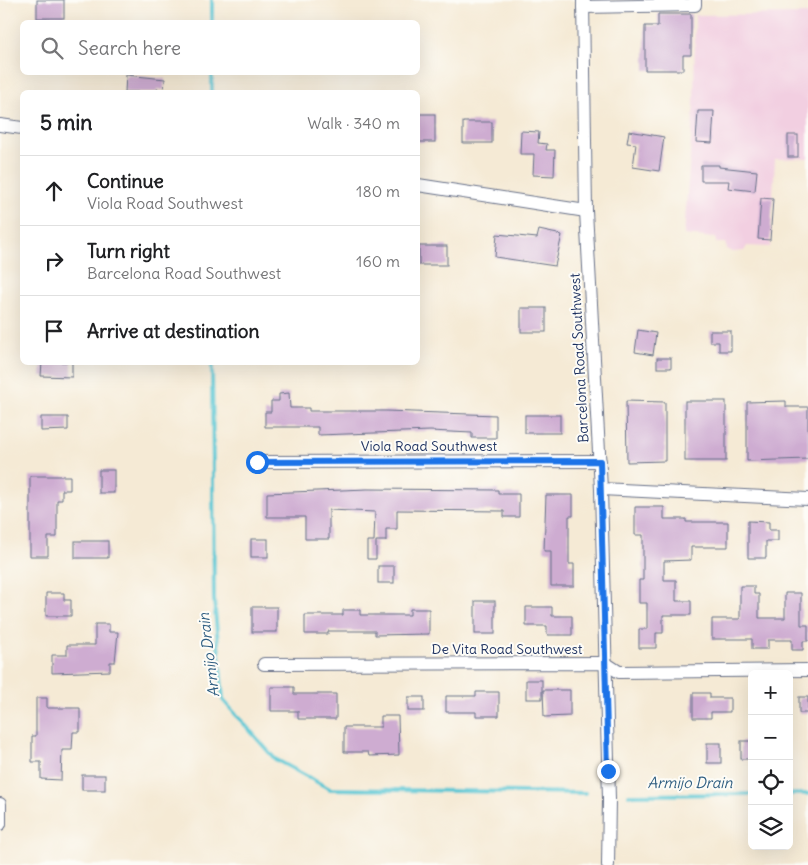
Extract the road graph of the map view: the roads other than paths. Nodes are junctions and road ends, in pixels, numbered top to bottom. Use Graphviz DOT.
graph roads {
  1 [pos="695,0"];
  2 [pos="583,4"];
  3 [pos="0,125"];
  4 [pos="20,128"];
  5 [pos="420,185"];
  6 [pos="586,211"];
  7 [pos="600,461"];
  8 [pos="257,462"];
  9 [pos="601,489"];
  10 [pos="808,499"];
  11 [pos="605,663"];
  12 [pos="264,664"];
  13 [pos="808,670"];
  14 [pos="0,804"];
  15 [pos="0,824"];
  16 [pos="608,865"];
  1 -- 2 [label="street"];
  2 -- 6 [label="street, Barcelona Road Southwest"];
  3 -- 4 [label="street"];
  5 -- 6 [label="street"];
  6 -- 7 [label="street, Barcelona Road Southwest"];
  7 -- 8 [label="street, Viola Road Southwest"];
  7 -- 9 [label="street, Barcelona Road Southwest"];
  9 -- 10 [label="street"];
  9 -- 11 [label="street, Barcelona Road Southwest"];
  11 -- 12 [label="street, De Vita Road Southwest"];
  11 -- 13 [label="street, De Vita Road Southwest"];
  11 -- 16 [label="street, Barcelona Road Southwest"];
  14 -- 15 [label="street"];
}
